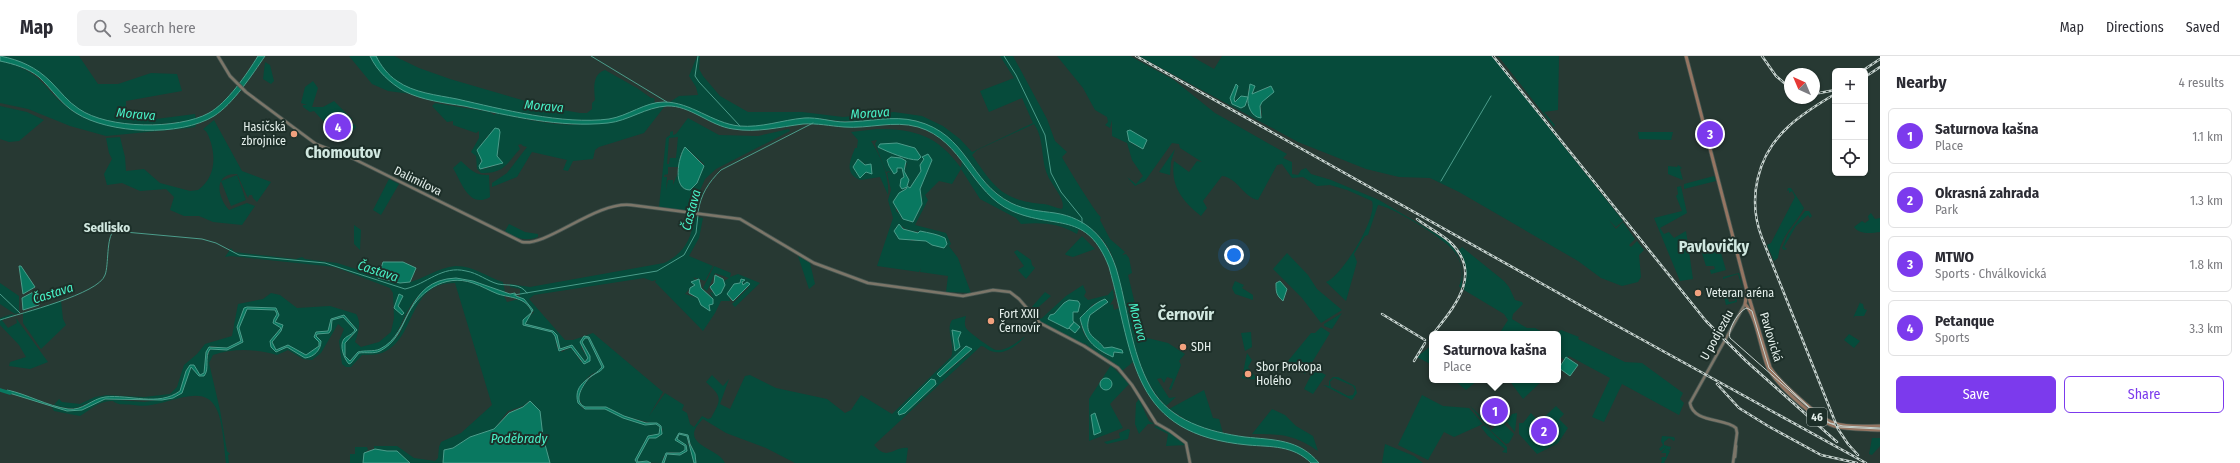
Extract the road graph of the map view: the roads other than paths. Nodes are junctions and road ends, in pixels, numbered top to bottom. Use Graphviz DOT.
graph roads {
  1 [pos="218,56"];
  2 [pos="1686,56"];
  3 [pos="1747,291"];
  4 [pos="1745,303"];
  5 [pos="1753,313"];
  6 [pos="1771,371"];
  7 [pos="1880,426"];
  8 [pos="1880,430"];
  9 [pos="1190,463"];
  10 [pos="1733,463"];
  1 -- 9 [label="main road, Dalimilova"];
  2 -- 3 [label="main road, Pavlovická / 46"];
  3 -- 4 [label="main road, U podjezdu"];
  3 -- 5 [label="main road, Pavlovická / 46"];
  4 -- 5 [label="main road"];
  4 -- 10 [label="main road, U podjezdu"];
  5 -- 6 [label="main road, Pavlovická / 46"];
  5 -- 6 [label="main road, Pavlovická / 46"];
  6 -- 7 [label="main road, 46"];
  6 -- 8 [label="main road, 46"];
}
